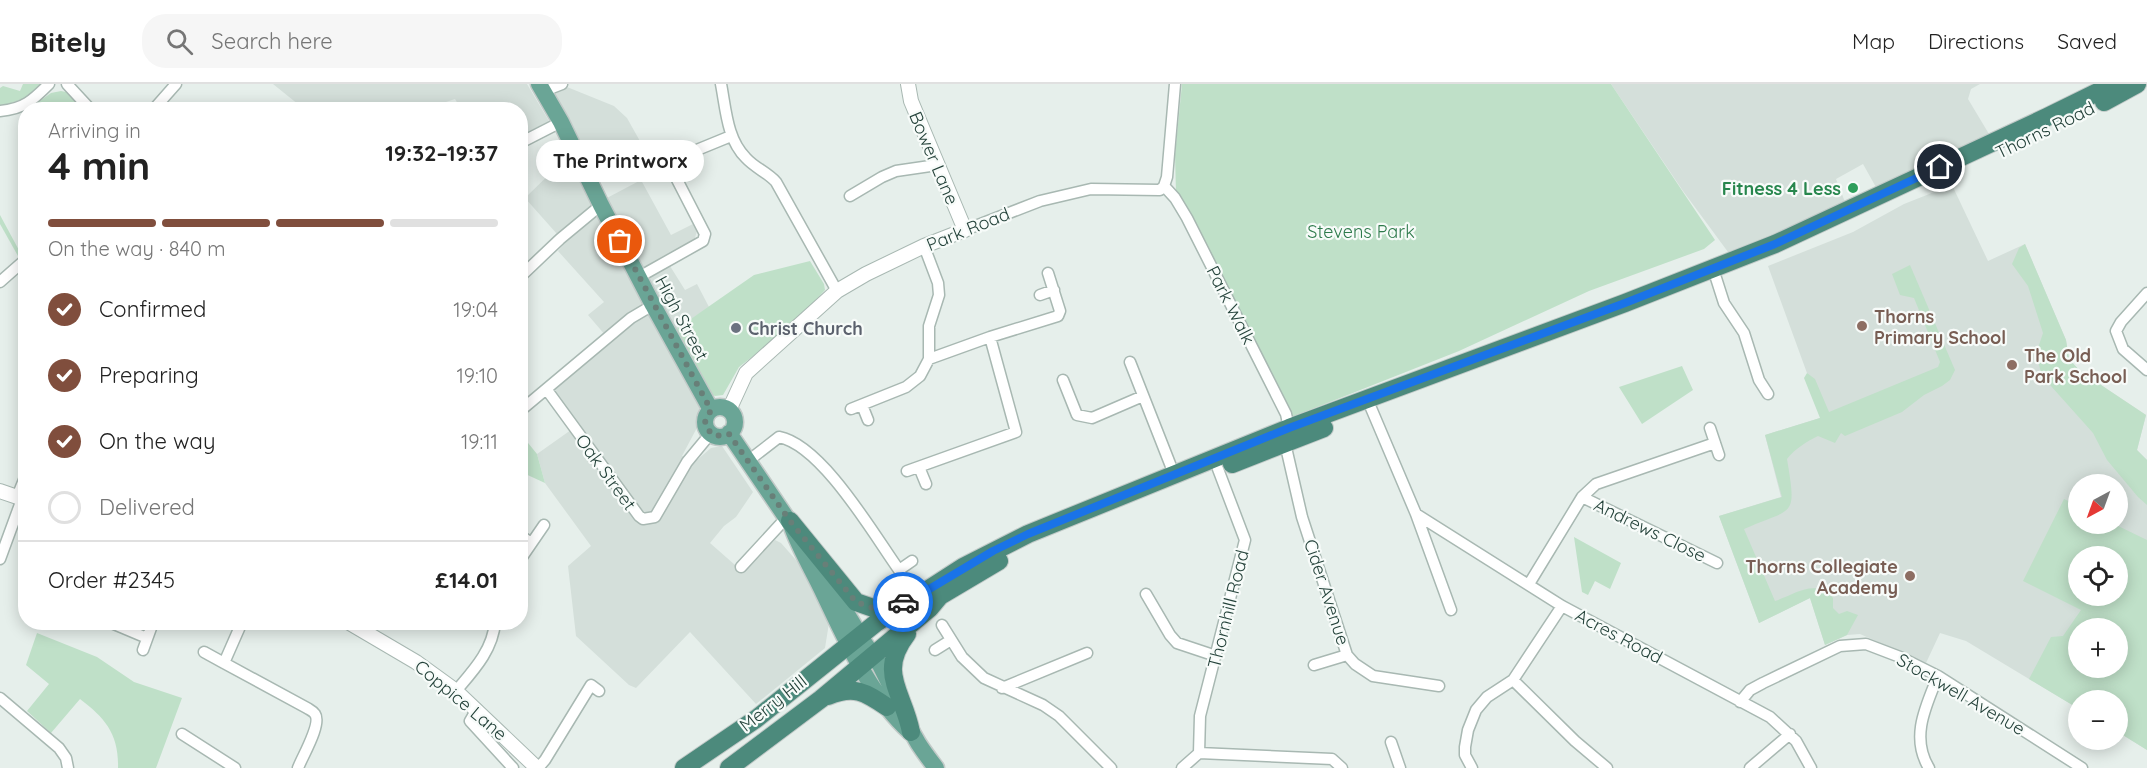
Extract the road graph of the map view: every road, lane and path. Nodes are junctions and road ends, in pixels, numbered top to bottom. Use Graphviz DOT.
graph roads {
  1 [pos="49,84"];
  2 [pos="67,84"];
  3 [pos="176,84"];
  4 [pos="562,84"];
  5 [pos="720,84"];
  6 [pos="909,84"];
  7 [pos="1175,84"];
  8 [pos="2114,84"];
  9 [pos="2137,84"];
  10 [pos="542,87"];
  11 [pos="29,102"];
  12 [pos="84,102"];
  13 [pos="160,102"];
  14 [pos="18,108"];
  15 [pos="0,111"];
  16 [pos="561,122"];
  17 [pos="731,135"];
  18 [pos="528,139"];
  19 [pos="937,165"];
  20 [pos="1164,186"];
  21 [pos="850,196"];
  22 [pos="601,205"];
  23 [pos="965,230"];
  24 [pos="924,246"];
  25 [pos="18,266"];
  26 [pos="528,269"];
  27 [pos="1048,273"];
  28 [pos="639,277"];
  29 [pos="1716,278"];
  30 [pos="0,282"];
  31 [pos="1054,290"];
  32 [pos="837,291"];
  33 [pos="2147,293"];
  34 [pos="1040,295"];
  35 [pos="652,305"];
  36 [pos="990,337"];
  37 [pos="929,359"];
  38 [pos="1130,362"];
  39 [pos="2147,370"];
  40 [pos="1063,380"];
  41 [pos="547,390"];
  42 [pos="1768,394"];
  43 [pos="1143,396"];
  44 [pos="528,405"];
  45 [pos="862,405"];
  46 [pos="1371,408"];
  47 [pos="851,409"];
  48 [pos="711,410"];
  49 [pos="729,410"];
  50 [pos="868,420"];
  51 [pos="1710,428"];
  52 [pos="711,433"];
  53 [pos="729,434"];
  54 [pos="1287,436"];
  55 [pos="1715,443"];
  56 [pos="1719,455"];
  57 [pos="748,461"];
  58 [pos="919,467"];
  59 [pos="1218,469"];
  60 [pos="907,471"];
  61 [pos="1174,474"];
  62 [pos="926,484"];
  63 [pos="0,491"];
  64 [pos="1582,497"];
  65 [pos="18,498"];
  66 [pos="18,508"];
  67 [pos="1416,514"];
  68 [pos="788,519"];
  69 [pos="544,525"];
  70 [pos="528,541"];
  71 [pos="531,543"];
  72 [pos="528,548"];
  73 [pos="0,559"];
  74 [pos="912,561"];
  75 [pos="1717,563"];
  76 [pos="741,567"];
  77 [pos="899,570"];
  78 [pos="905,584"];
  79 [pos="1528,584"];
  80 [pos="1146,594"];
  81 [pos="931,599"];
  82 [pos="1562,606"];
  83 [pos="1451,610"];
  84 [pos="942,625"];
  85 [pos="138,630"];
  86 [pos="238,630"];
  87 [pos="362,630"];
  88 [pos="494,630"];
  89 [pos="951,640"];
  90 [pos="857,647"];
  91 [pos="143,650"];
  92 [pos="935,650"];
  93 [pos="204,652"];
  94 [pos="1087,653"];
  95 [pos="1347,655"];
  96 [pos="1216,656"];
  97 [pos="224,663"];
  98 [pos="1314,664"];
  99 [pos="1938,676"];
  100 [pos="1514,680"];
  101 [pos="1432,681"];
  102 [pos="1002,688"];
  103 [pos="456,691"];
  104 [pos="599,691"];
  105 [pos="0,698"];
  106 [pos="820,699"];
  107 [pos="1740,702"];
  108 [pos="886,707"];
  109 [pos="477,709"];
  110 [pos="760,716"];
  111 [pos="911,732"];
  112 [pos="182,734"];
  113 [pos="1790,734"];
  114 [pos="1391,742"];
  115 [pos="1199,753"];
  116 [pos="68,768"];
  117 [pos="235,768"];
  118 [pos="298,768"];
  119 [pos="513,768"];
  120 [pos="538,768"];
  121 [pos="684,768"];
  122 [pos="729,768"];
  123 [pos="936,768"];
  124 [pos="1111,768"];
  125 [pos="1182,768"];
  126 [pos="1342,768"];
  127 [pos="1400,768"];
  128 [pos="1472,768"];
  129 [pos="1607,768"];
  130 [pos="1750,768"];
  131 [pos="1811,768"];
  132 [pos="1929,768"];
  133 [pos="2082,768"];
  1 -- 11 [label="street"];
  2 -- 12 [label="street"];
  3 -- 13 [label="street"];
  4 -- 10 [label="street"];
  5 -- 17 [label="street"];
  6 -- 19 [label="street, Bower Lane"];
  7 -- 20 [label="street"];
  8 -- 54 [label="highway, Thorns Road"];
  9 -- 29 [label="highway, Thorns Road"];
  10 -- 16 [label="main road, High Street"];
  14 -- 15 [label="street"];
  16 -- 18 [label="street"];
  16 -- 22 [label="main road, High Street"];
  17 -- 28 [label="street"];
  17 -- 32 [label="street"];
  19 -- 21 [label="street"];
  19 -- 23 [label="street, Bower Lane"];
  20 -- 23 [label="street, Park Road"];
  20 -- 54 [label="street, Park Walk"];
  22 -- 26 [label="street"];
  22 -- 28 [label="main road, High Street"];
  23 -- 24 [label="street, Park Road"];
  24 -- 32 [label="street, Park Road"];
  24 -- 37 [label="street"];
  25 -- 30 [label="street"];
  27 -- 31 [label="street"];
  28 -- 35 [label="main road, High Street"];
  29 -- 42 [label="street"];
  29 -- 46 [label="highway, Thorns Road"];
  31 -- 34 [label="street"];
  31 -- 36 [label="street"];
  32 -- 49 [label="street, Park Road"];
  33 -- 39 [label="street"];
  35 -- 41 [label="street"];
  35 -- 48 [label="main road, High Street"];
  36 -- 37 [label="street"];
  36 -- 58 [label="street"];
  37 -- 45 [label="street"];
  38 -- 43 [label="street"];
  40 -- 43 [label="street"];
  41 -- 44 [label="street"];
  41 -- 52 [label="street, Oak Street"];
  43 -- 61 [label="street"];
  45 -- 47 [label="street"];
  45 -- 50 [label="street"];
  46 -- 54 [label="highway, Thorns Road"];
  46 -- 67 [label="street"];
  48 -- 49 [label="main road"];
  48 -- 52 [label="main road, High Street"];
  49 -- 53 [label="main road"];
  51 -- 55 [label="street"];
  52 -- 53 [label="main road"];
  53 -- 57 [label="main road"];
  54 -- 59 [label="highway, Thorns Road"];
  54 -- 61 [label="highway, Thorns Road"];
  54 -- 95 [label="street, Cider Avenue"];
  55 -- 56 [label="street"];
  55 -- 64 [label="street"];
  57 -- 68 [label="main road"];
  57 -- 77 [label="street"];
  58 -- 60 [label="street"];
  58 -- 62 [label="street"];
  59 -- 81 [label="highway, Thorns Road"];
  59 -- 96 [label="street, Thornhill Road"];
  61 -- 81 [label="highway, Thorns Road"];
  63 -- 65 [label="street"];
  64 -- 75 [label="street, Andrews Close"];
  64 -- 79 [label="street"];
  66 -- 73 [label="street"];
  67 -- 79 [label="street, Acres Road"];
  67 -- 83 [label="street"];
  68 -- 76 [label="street"];
  68 -- 81 [label="highway"];
  68 -- 90 [label="main road"];
  69 -- 71 [label="street"];
  70 -- 71 [label="street"];
  71 -- 72 [label="street"];
  74 -- 77 [label="street"];
  77 -- 78 [label="street"];
  79 -- 82 [label="street, Acres Road"];
  80 -- 96 [label="street"];
  81 -- 90 [label="highway, Thorns Road"];
  81 -- 111 [label="highway"];
  82 -- 100 [label="street"];
  82 -- 107 [label="street, Acres Road"];
  84 -- 89 [label="street"];
  85 -- 91 [label="street"];
  86 -- 97 [label="street"];
  87 -- 103 [label="street, Coppice Lane"];
  88 -- 103 [label="street"];
  89 -- 92 [label="street"];
  89 -- 102 [label="street"];
  90 -- 106 [label="highway, Merry Hill"];
  90 -- 108 [label="main road"];
  90 -- 110 [label="highway"];
  90 -- 110 [label="highway"];
  90 -- 111 [label="main road"];
  93 -- 97 [label="street"];
  94 -- 102 [label="street"];
  95 -- 98 [label="street"];
  95 -- 101 [label="street, Cider Avenue"];
  96 -- 115 [label="street, Thornhill Road"];
  97 -- 118 [label="street"];
  99 -- 107 [label="street, Stockwell Avenue"];
  99 -- 132 [label="street"];
  99 -- 133 [label="street, Stockwell Avenue"];
  100 -- 128 [label="street"];
  100 -- 129 [label="street"];
  102 -- 124 [label="street"];
  103 -- 109 [label="street, Coppice Lane"];
  104 -- 120 [label="street"];
  105 -- 116 [label="street"];
  106 -- 108 [label="highway"];
  106 -- 122 [label="highway, Merry Hill"];
  107 -- 113 [label="street, Acres Road"];
  108 -- 111 [label="main road"];
  109 -- 119 [label="street"];
  109 -- 120 [label="street, Coppice Lane"];
  110 -- 121 [label="highway, Merry Hill"];
  111 -- 123 [label="main road"];
  112 -- 117 [label="street"];
  113 -- 130 [label="street"];
  113 -- 131 [label="street, Acres Road"];
  114 -- 127 [label="street"];
  115 -- 125 [label="street"];
  115 -- 126 [label="street"];
}
